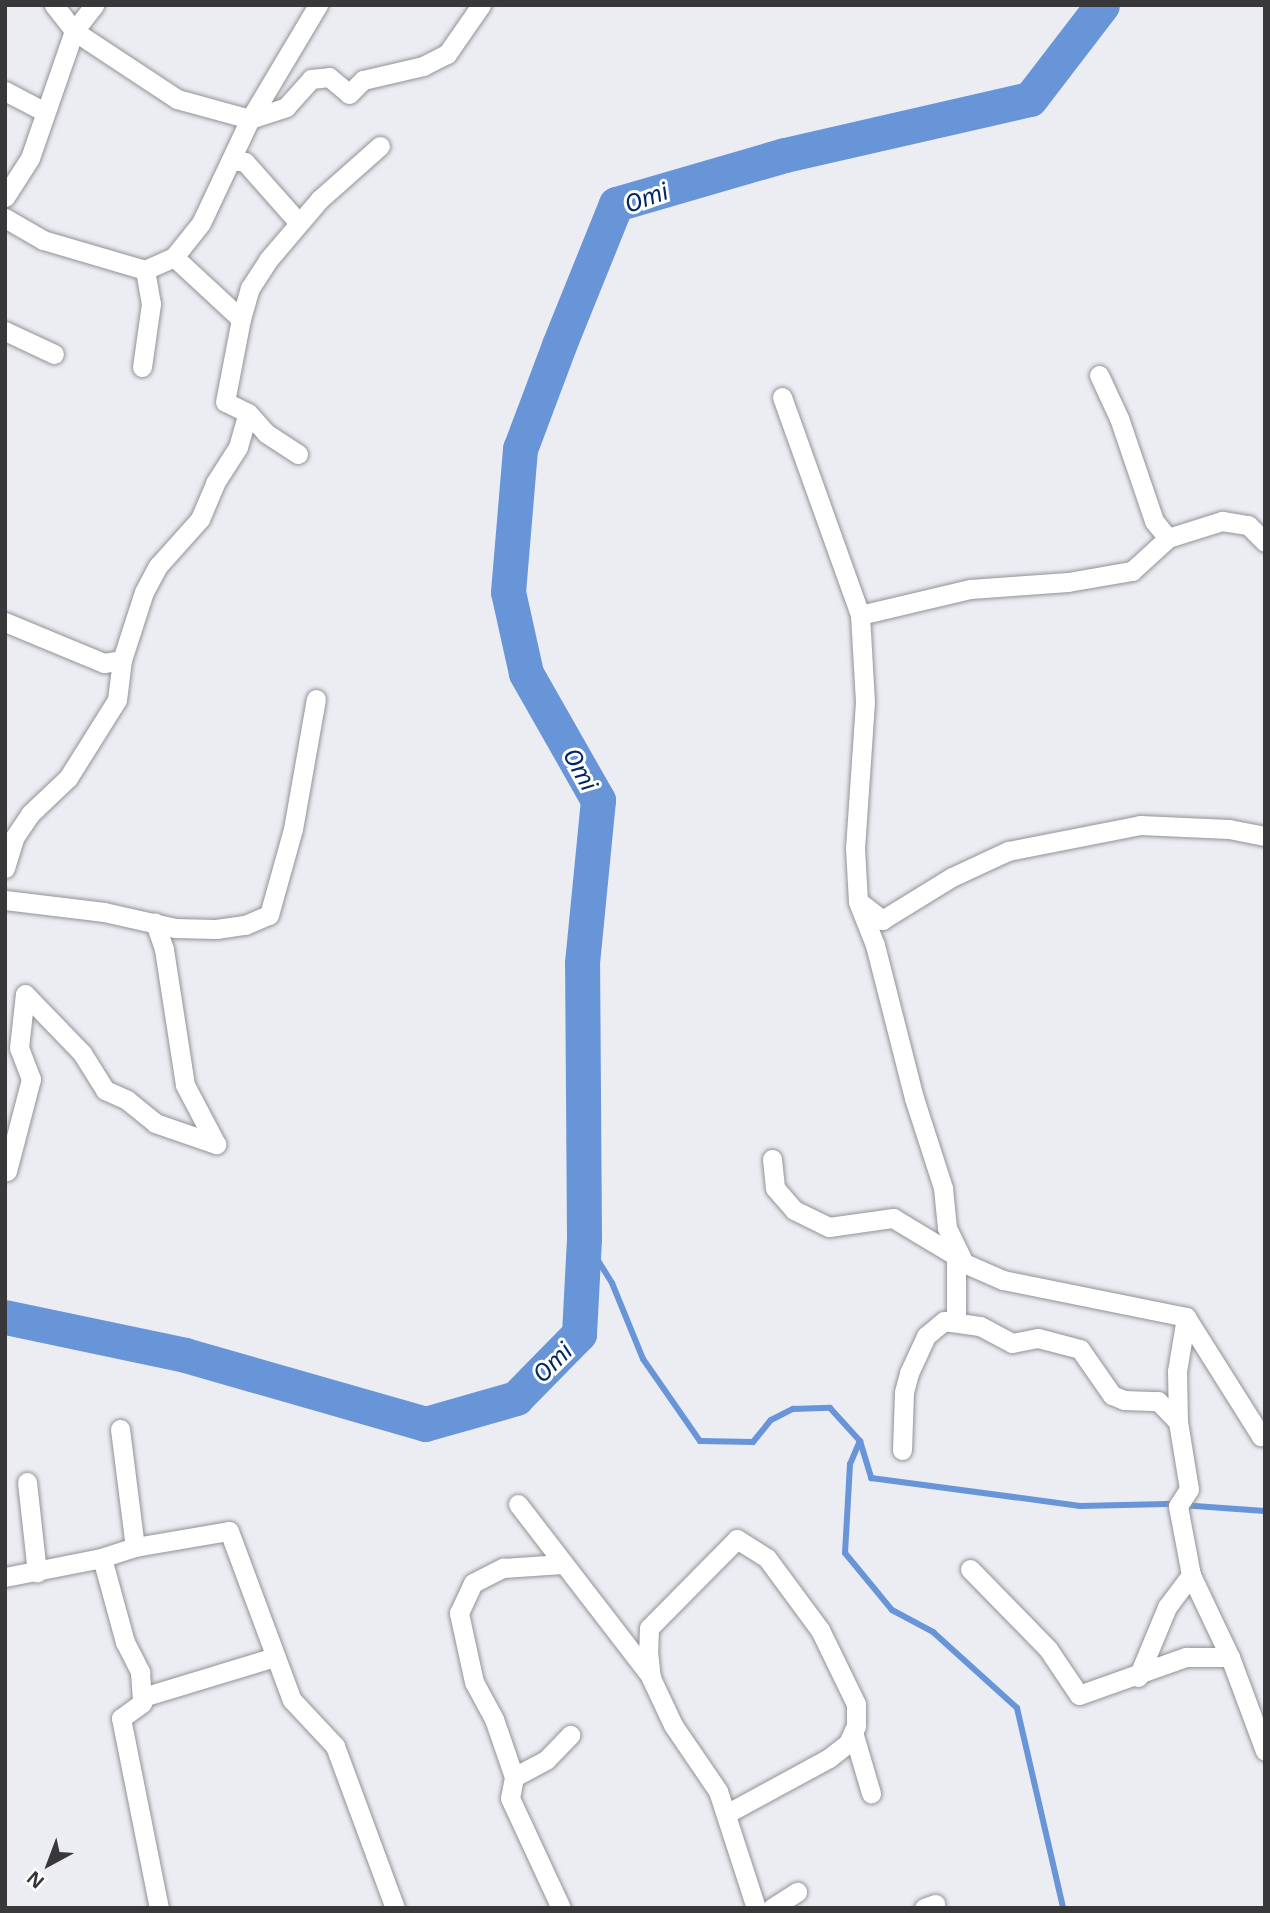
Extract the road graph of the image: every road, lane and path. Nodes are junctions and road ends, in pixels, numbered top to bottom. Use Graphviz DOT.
graph roads {
  1 [pos="54,5"];
  2 [pos="94,5"];
  3 [pos="318,5"];
  4 [pos="481,5"];
  5 [pos="74,31"];
  6 [pos="5,91"];
  7 [pos="45,112"];
  8 [pos="250,119"];
  9 [pos="380,146"];
  10 [pos="231,160"];
  11 [pos="5,197"];
  12 [pos="5,218"];
  13 [pos="299,223"];
  14 [pos="174,257"];
  15 [pos="145,270"];
  16 [pos="242,319"];
  17 [pos="5,331"];
  18 [pos="54,354"];
  19 [pos="142,367"];
  20 [pos="1099,375"];
  21 [pos="782,397"];
  22 [pos="248,413"];
  23 [pos="298,454"];
  24 [pos="1168,538"];
  25 [pos="1265,542"];
  26 [pos="860,615"];
  27 [pos="5,622"];
  28 [pos="122,660"];
  29 [pos="316,699"];
  30 [pos="1265,836"];
  31 [pos="5,868"];
  32 [pos="5,900"];
  33 [pos="858,901"];
  34 [pos="155,923"];
  35 [pos="772,1159"];
  36 [pos="6,1171"];
  37 [pos="960,1259"];
  38 [pos="1186,1317"];
  39 [pos="956,1320"];
  40 [pos="1178,1422"];
  41 [pos="120,1429"];
  42 [pos="1265,1436"];
  43 [pos="902,1450"];
  44 [pos="27,1482"];
  45 [pos="518,1504"];
  46 [pos="135,1546"];
  47 [pos="102,1558"];
  48 [pos="562,1564"];
  49 [pos="970,1569"];
  50 [pos="37,1572"];
  51 [pos="1191,1575"];
  52 [pos="5,1577"];
  53 [pos="275,1657"];
  54 [pos="1230,1657"];
  55 [pos="1138,1677"];
  56 [pos="651,1678"];
  57 [pos="143,1697"];
  58 [pos="853,1732"];
  59 [pos="570,1735"];
  60 [pos="1265,1751"];
  61 [pos="514,1777"];
  62 [pos="871,1793"];
  63 [pos="726,1814"];
  64 [pos="797,1892"];
  65 [pos="159,1908"];
  66 [pos="395,1908"];
  67 [pos="561,1908"];
  68 [pos="756,1908"];
  69 [pos="772,1908"];
  1 -- 5 [label="street"];
  2 -- 5 [label="street"];
  3 -- 8 [label="street"];
  4 -- 8 [label="street"];
  5 -- 7 [label="street"];
  5 -- 8 [label="street"];
  6 -- 7 [label="street"];
  7 -- 11 [label="street"];
  8 -- 10 [label="street"];
  9 -- 13 [label="street"];
  10 -- 13 [label="street"];
  10 -- 14 [label="street"];
  12 -- 15 [label="street"];
  13 -- 16 [label="street"];
  14 -- 15 [label="street"];
  14 -- 16 [label="street"];
  15 -- 19 [label="street"];
  16 -- 22 [label="street"];
  17 -- 18 [label="street"];
  20 -- 24 [label="street"];
  21 -- 26 [label="street"];
  22 -- 23 [label="street"];
  22 -- 28 [label="street"];
  24 -- 25 [label="street"];
  24 -- 26 [label="street"];
  26 -- 33 [label="street"];
  27 -- 28 [label="street"];
  28 -- 31 [label="street"];
  29 -- 34 [label="street"];
  30 -- 33 [label="street"];
  32 -- 34 [label="street"];
  33 -- 37 [label="street"];
  34 -- 36 [label="street"];
  35 -- 37 [label="street"];
  37 -- 38 [label="street"];
  37 -- 39 [label="street"];
  38 -- 40 [label="street"];
  38 -- 42 [label="street"];
  39 -- 40 [label="street"];
  39 -- 43 [label="street"];
  40 -- 51 [label="street"];
  41 -- 46 [label="street"];
  44 -- 50 [label="street"];
  45 -- 48 [label="street"];
  46 -- 47 [label="street"];
  46 -- 53 [label="street"];
  47 -- 50 [label="street"];
  47 -- 57 [label="street"];
  48 -- 56 [label="street"];
  48 -- 61 [label="street"];
  49 -- 55 [label="street"];
  50 -- 52 [label="street"];
  51 -- 54 [label="street"];
  51 -- 55 [label="street"];
  53 -- 57 [label="street"];
  53 -- 66 [label="street"];
  54 -- 55 [label="street"];
  54 -- 60 [label="street"];
  56 -- 58 [label="street"];
  56 -- 63 [label="street"];
  57 -- 65 [label="street"];
  58 -- 62 [label="street"];
  58 -- 63 [label="street"];
  59 -- 61 [label="street"];
  61 -- 67 [label="street"];
  63 -- 68 [label="street"];
  64 -- 69 [label="street"];
}
